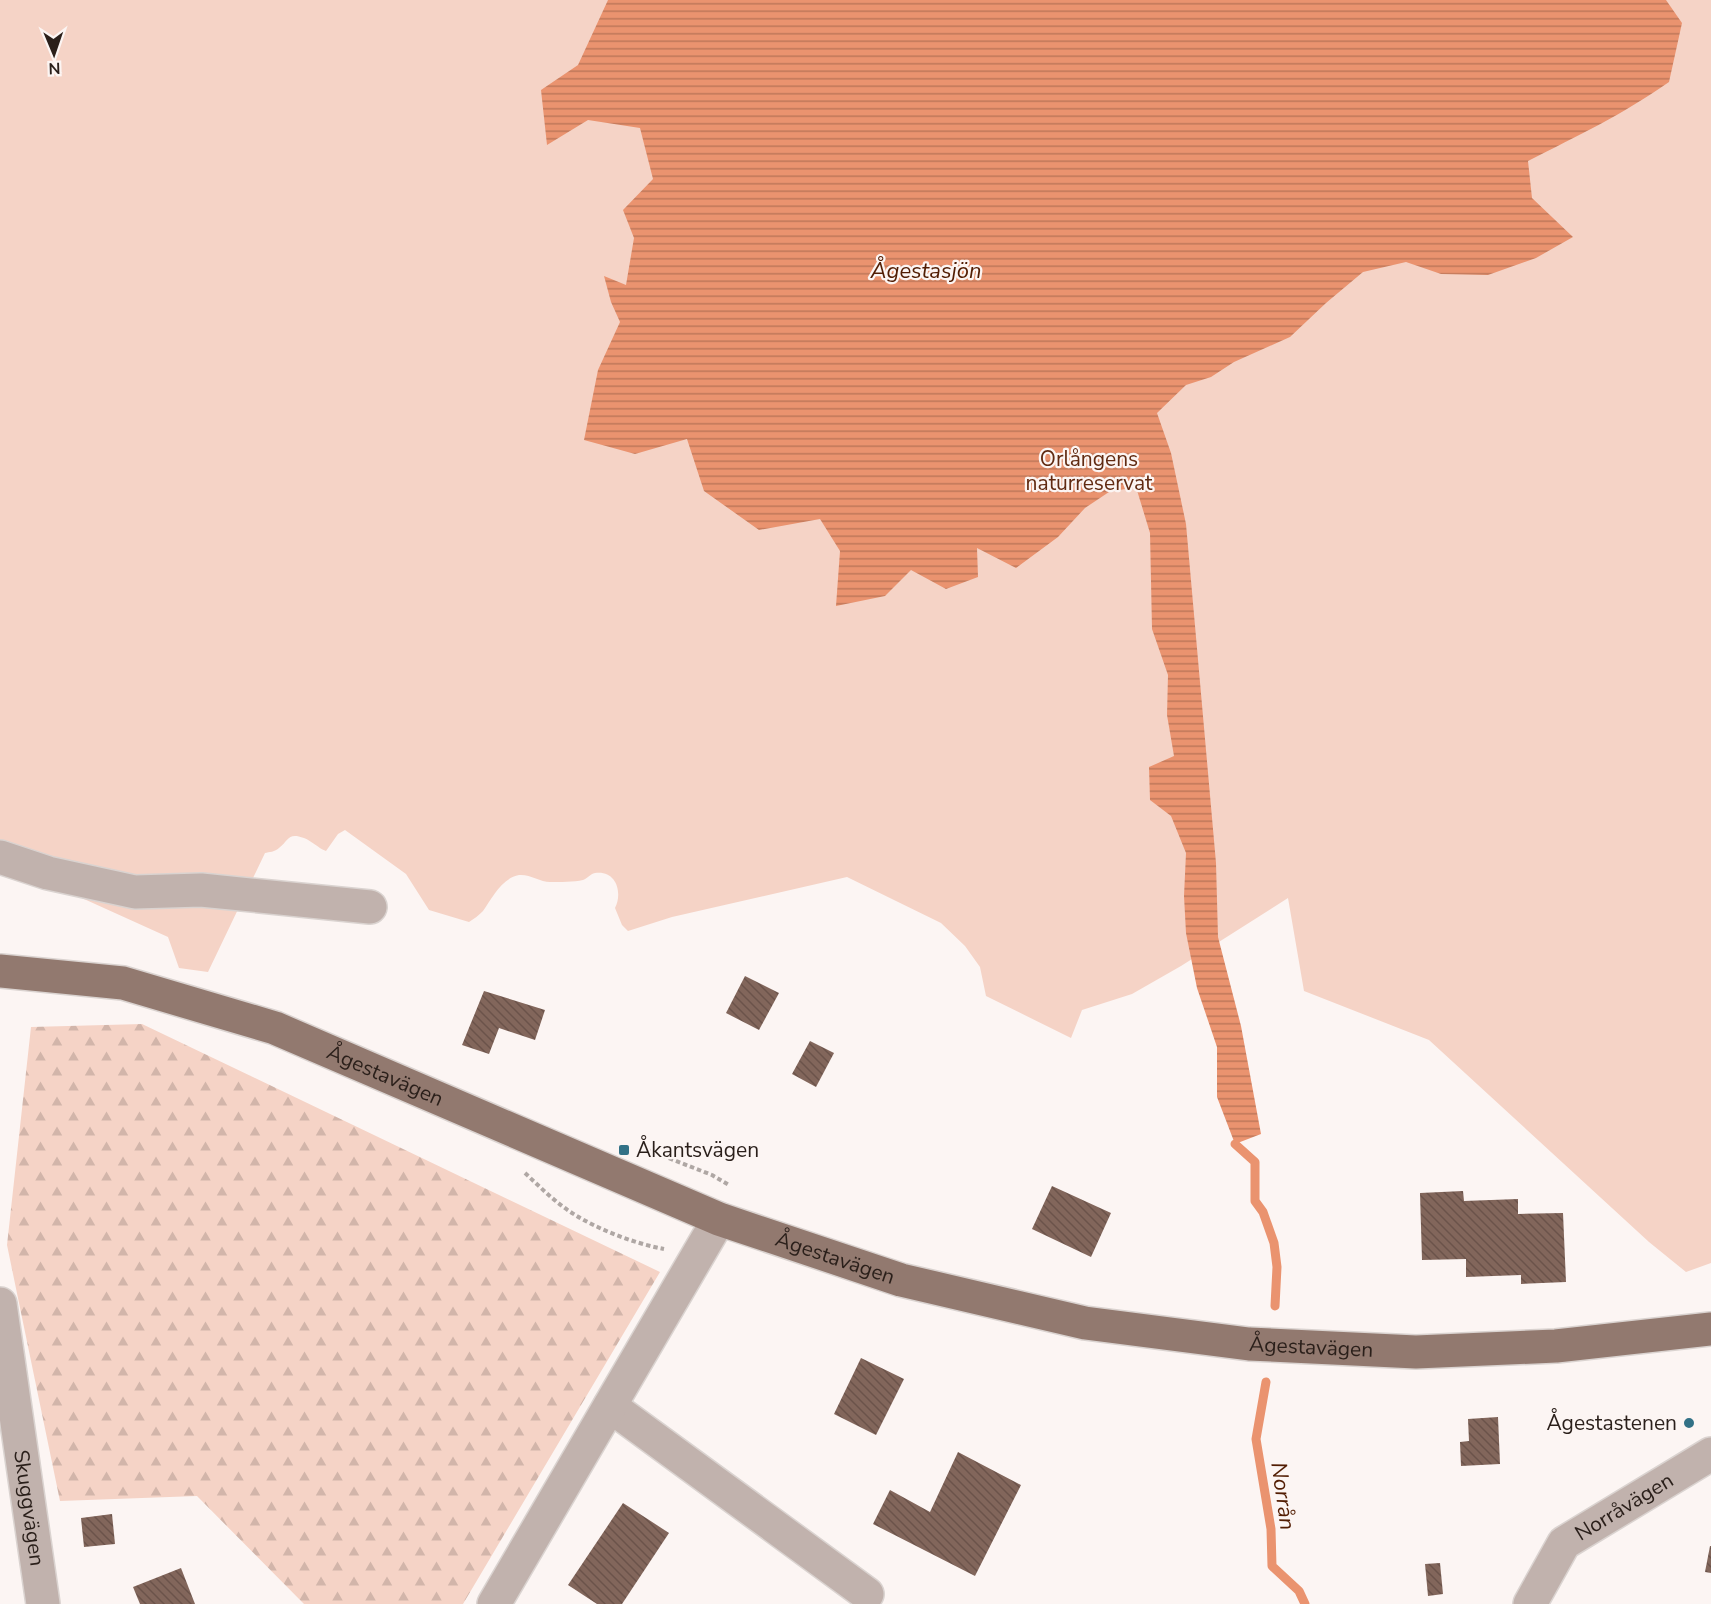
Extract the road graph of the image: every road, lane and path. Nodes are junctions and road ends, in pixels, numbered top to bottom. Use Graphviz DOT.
graph roads {
  1 [pos="0,857"];
  2 [pos="370,907"];
  3 [pos="0,971"];
  4 [pos="522,1170"];
  5 [pos="719,1219"];
  6 [pos="650,1246"];
  7 [pos="0,1304"];
  8 [pos="1711,1329"];
  9 [pos="610,1406"];
  10 [pos="1711,1454"];
  11 [pos="867,1594"];
  12 [pos="43,1604"];
  13 [pos="494,1604"];
  14 [pos="1530,1604"];
  1 -- 2 [label="street"];
  3 -- 5 [label="main road, Ågestavägen"];
  4 -- 6 [label="path"];
  5 -- 8 [label="main road, Ågestavägen"];
  5 -- 9 [label="street"];
  7 -- 12 [label="street, Skuggvägen"];
  9 -- 11 [label="street"];
  9 -- 13 [label="street"];
  10 -- 14 [label="street, Norråvägen"];
}
